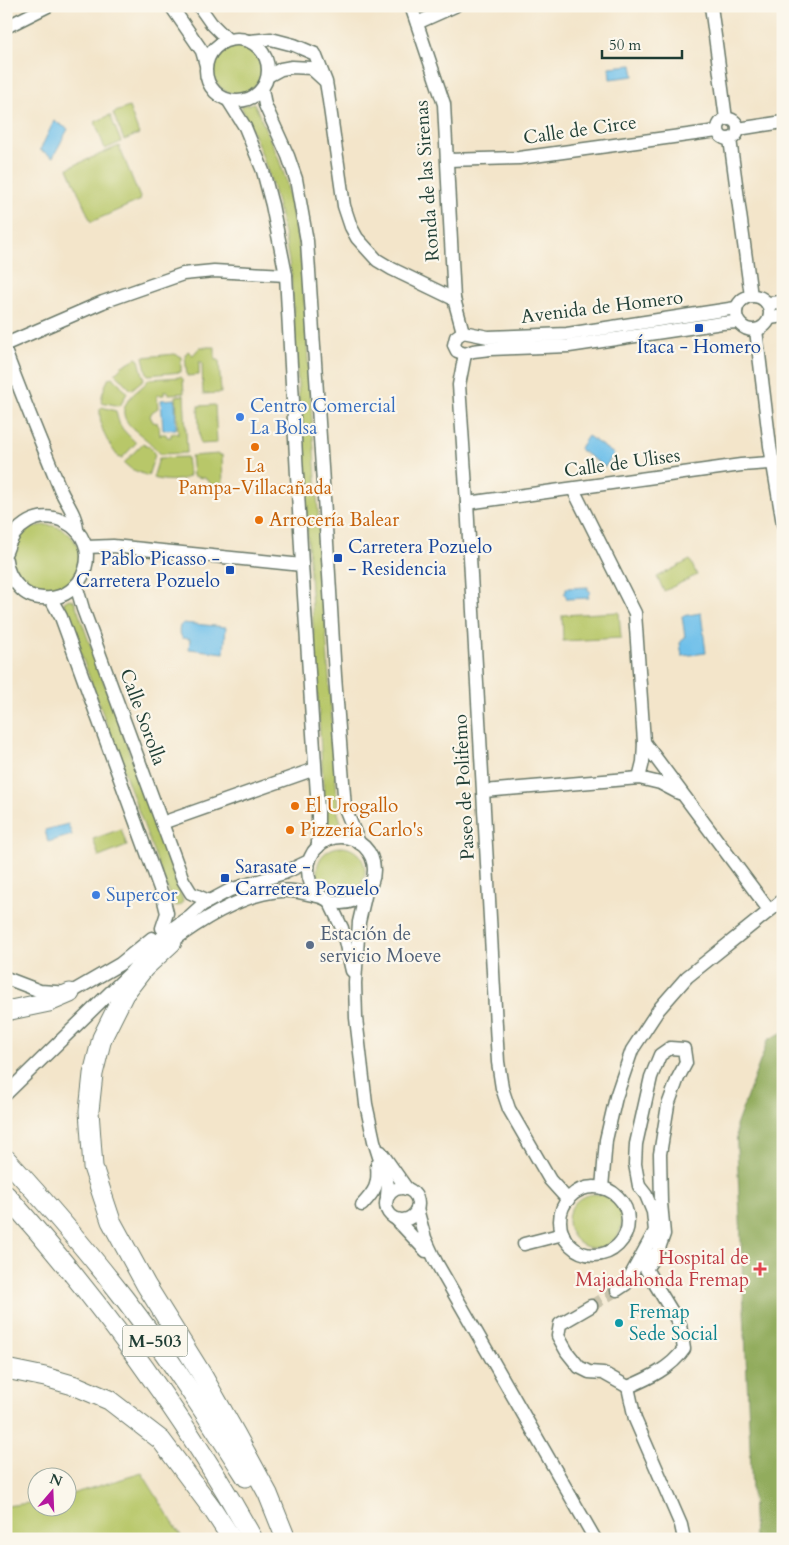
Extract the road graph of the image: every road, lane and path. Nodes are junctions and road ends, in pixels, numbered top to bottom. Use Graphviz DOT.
graph roads {
  1 [pos="48,6"];
  2 [pos="171,6"];
  3 [pos="199,6"];
  4 [pos="411,6"];
  5 [pos="456,6"];
  6 [pos="711,6"];
  7 [pos="418,23"];
  8 [pos="6,27"];
  9 [pos="228,40"];
  10 [pos="250,41"];
  11 [pos="206,65"];
  12 [pos="268,76"];
  13 [pos="326,82"];
  14 [pos="262,89"];
  15 [pos="228,100"];
  16 [pos="726,119"];
  17 [pos="783,122"];
  18 [pos="738,129"];
  19 [pos="717,131"];
  20 [pos="730,139"];
  21 [pos="448,160"];
  22 [pos="286,275"];
  23 [pos="751,296"];
  24 [pos="454,299"];
  25 [pos="783,302"];
  26 [pos="767,303"];
  27 [pos="736,308"];
  28 [pos="783,316"];
  29 [pos="770,318"];
  30 [pos="738,322"];
  31 [pos="756,330"];
  32 [pos="467,334"];
  33 [pos="6,344"];
  34 [pos="6,353"];
  35 [pos="469,353"];
  36 [pos="778,462"];
  37 [pos="573,489"];
  38 [pos="63,495"];
  39 [pos="467,503"];
  40 [pos="50,518"];
  41 [pos="783,524"];
  42 [pos="77,531"];
  43 [pos="86,547"];
  44 [pos="6,552"];
  45 [pos="6,560"];
  46 [pos="302,564"];
  47 [pos="76,585"];
  48 [pos="22,590"];
  49 [pos="6,593"];
  50 [pos="51,599"];
  51 [pos="644,742"];
  52 [pos="315,769"];
  53 [pos="640,778"];
  54 [pos="484,791"];
  55 [pos="683,795"];
  56 [pos="162,823"];
  57 [pos="359,843"];
  58 [pos="318,847"];
  59 [pos="176,861"];
  60 [pos="309,861"];
  61 [pos="153,869"];
  62 [pos="366,892"];
  63 [pos="325,899"];
  64 [pos="783,900"];
  65 [pos="205,904"];
  66 [pos="769,910"];
  67 [pos="167,935"];
  68 [pos="130,973"];
  69 [pos="6,978"];
  70 [pos="355,984"];
  71 [pos="70,993"];
  72 [pos="6,1011"];
  73 [pos="6,1094"];
  74 [pos="374,1140"];
  75 [pos="6,1159"];
  76 [pos="602,1188"];
  77 [pos="407,1189"];
  78 [pos="6,1195"];
  79 [pos="387,1198"];
  80 [pos="568,1200"];
  81 [pos="417,1210"];
  82 [pos="396,1219"];
  83 [pos="563,1234"];
  84 [pos="524,1244"];
  85 [pos="436,1262"];
  86 [pos="646,1269"];
  87 [pos="591,1306"];
  88 [pos="6,1369"];
  89 [pos="628,1387"];
  90 [pos="595,1538"];
  91 [pos="232,1539"];
  92 [pos="253,1539"];
  93 [pos="280,1539"];
  94 [pos="286,1539"];
  95 [pos="684,1539"];
  1 -- 8 [label="street"];
  2 -- 11 [label="street"];
  3 -- 9 [label="street"];
  4 -- 7 [label="street, Ronda de las Sirenas"];
  5 -- 7 [label="street"];
  6 -- 16 [label="street"];
  7 -- 21 [label="street, Ronda de las Sirenas"];
  9 -- 10 [label="street"];
  9 -- 11 [label="street"];
  10 -- 12 [label="street"];
  10 -- 13 [label="street"];
  11 -- 15 [label="street"];
  12 -- 13 [label="street"];
  12 -- 14 [label="street"];
  13 -- 24 [label="street"];
  14 -- 15 [label="street"];
  14 -- 57 [label="street"];
  15 -- 22 [label="street"];
  16 -- 18 [label="street"];
  16 -- 19 [label="street"];
  17 -- 18 [label="street"];
  18 -- 20 [label="street"];
  19 -- 20 [label="street"];
  19 -- 21 [label="street, Calle de Circe"];
  20 -- 23 [label="street"];
  21 -- 24 [label="street, Ronda de las Sirenas"];
  22 -- 33 [label="street"];
  22 -- 46 [label="street"];
  23 -- 26 [label="street"];
  23 -- 27 [label="street"];
  24 -- 32 [label="street"];
  25 -- 26 [label="street"];
  26 -- 29 [label="street"];
  27 -- 30 [label="street"];
  27 -- 32 [label="street, Avenida de Homero"];
  28 -- 29 [label="street"];
  29 -- 31 [label="street"];
  30 -- 31 [label="street"];
  30 -- 35 [label="street, Avenida de Homero"];
  31 -- 36 [label="street"];
  32 -- 35 [label="street"];
  32 -- 35 [label="street"];
  34 -- 38 [label="street"];
  35 -- 39 [label="street, Paseo de Polifemo"];
  36 -- 37 [label="street, Calle de Ulises"];
  36 -- 41 [label="street"];
  37 -- 39 [label="street, Calle de Ulises"];
  37 -- 51 [label="street"];
  38 -- 40 [label="street"];
  38 -- 42 [label="street"];
  39 -- 54 [label="street, Paseo de Polifemo"];
  40 -- 42 [label="street"];
  40 -- 44 [label="street"];
  42 -- 43 [label="street"];
  43 -- 46 [label="street"];
  43 -- 47 [label="street"];
  45 -- 48 [label="street"];
  46 -- 52 [label="street"];
  47 -- 50 [label="street"];
  47 -- 56 [label="street, Calle Sorolla"];
  48 -- 49 [label="street"];
  48 -- 50 [label="street"];
  50 -- 61 [label="street"];
  51 -- 53 [label="street"];
  51 -- 55 [label="street"];
  52 -- 56 [label="street"];
  52 -- 58 [label="street"];
  53 -- 54 [label="street"];
  53 -- 55 [label="street"];
  54 -- 80 [label="street, Paseo de Polifemo"];
  55 -- 66 [label="street"];
  56 -- 59 [label="street, Calle Sorolla"];
  57 -- 58 [label="street"];
  57 -- 62 [label="street"];
  58 -- 60 [label="street"];
  59 -- 61 [label="street"];
  59 -- 65 [label="street, Calle Sorolla"];
  60 -- 63 [label="street"];
  60 -- 65 [label="street"];
  61 -- 67 [label="street"];
  62 -- 63 [label="street"];
  62 -- 70 [label="street"];
  63 -- 67 [label="street"];
  63 -- 70 [label="street"];
  64 -- 66 [label="street"];
  65 -- 67 [label="street"];
  65 -- 68 [label="street"];
  66 -- 76 [label="street"];
  67 -- 68 [label="street"];
  67 -- 71 [label="street"];
  67 -- 94 [label="highway, M-503"];
  68 -- 73 [label="street"];
  69 -- 71 [label="street"];
  70 -- 74 [label="street"];
  71 -- 72 [label="highway"];
  74 -- 77 [label="street"];
  74 -- 79 [label="street"];
  74 -- 79 [label="street"];
  75 -- 93 [label="highway, M-503"];
  76 -- 80 [label="street"];
  76 -- 83 [label="street"];
  77 -- 79 [label="street"];
  77 -- 81 [label="street"];
  78 -- 92 [label="highway, M-503"];
  79 -- 82 [label="street"];
  80 -- 83 [label="street"];
  81 -- 82 [label="street"];
  81 -- 85 [label="street"];
  82 -- 85 [label="street"];
  83 -- 84 [label="street"];
  85 -- 90 [label="street"];
  86 -- 86 [label="street"];
  86 -- 89 [label="street"];
  87 -- 89 [label="street"];
  88 -- 91 [label="highway"];
  89 -- 95 [label="street"];
}
